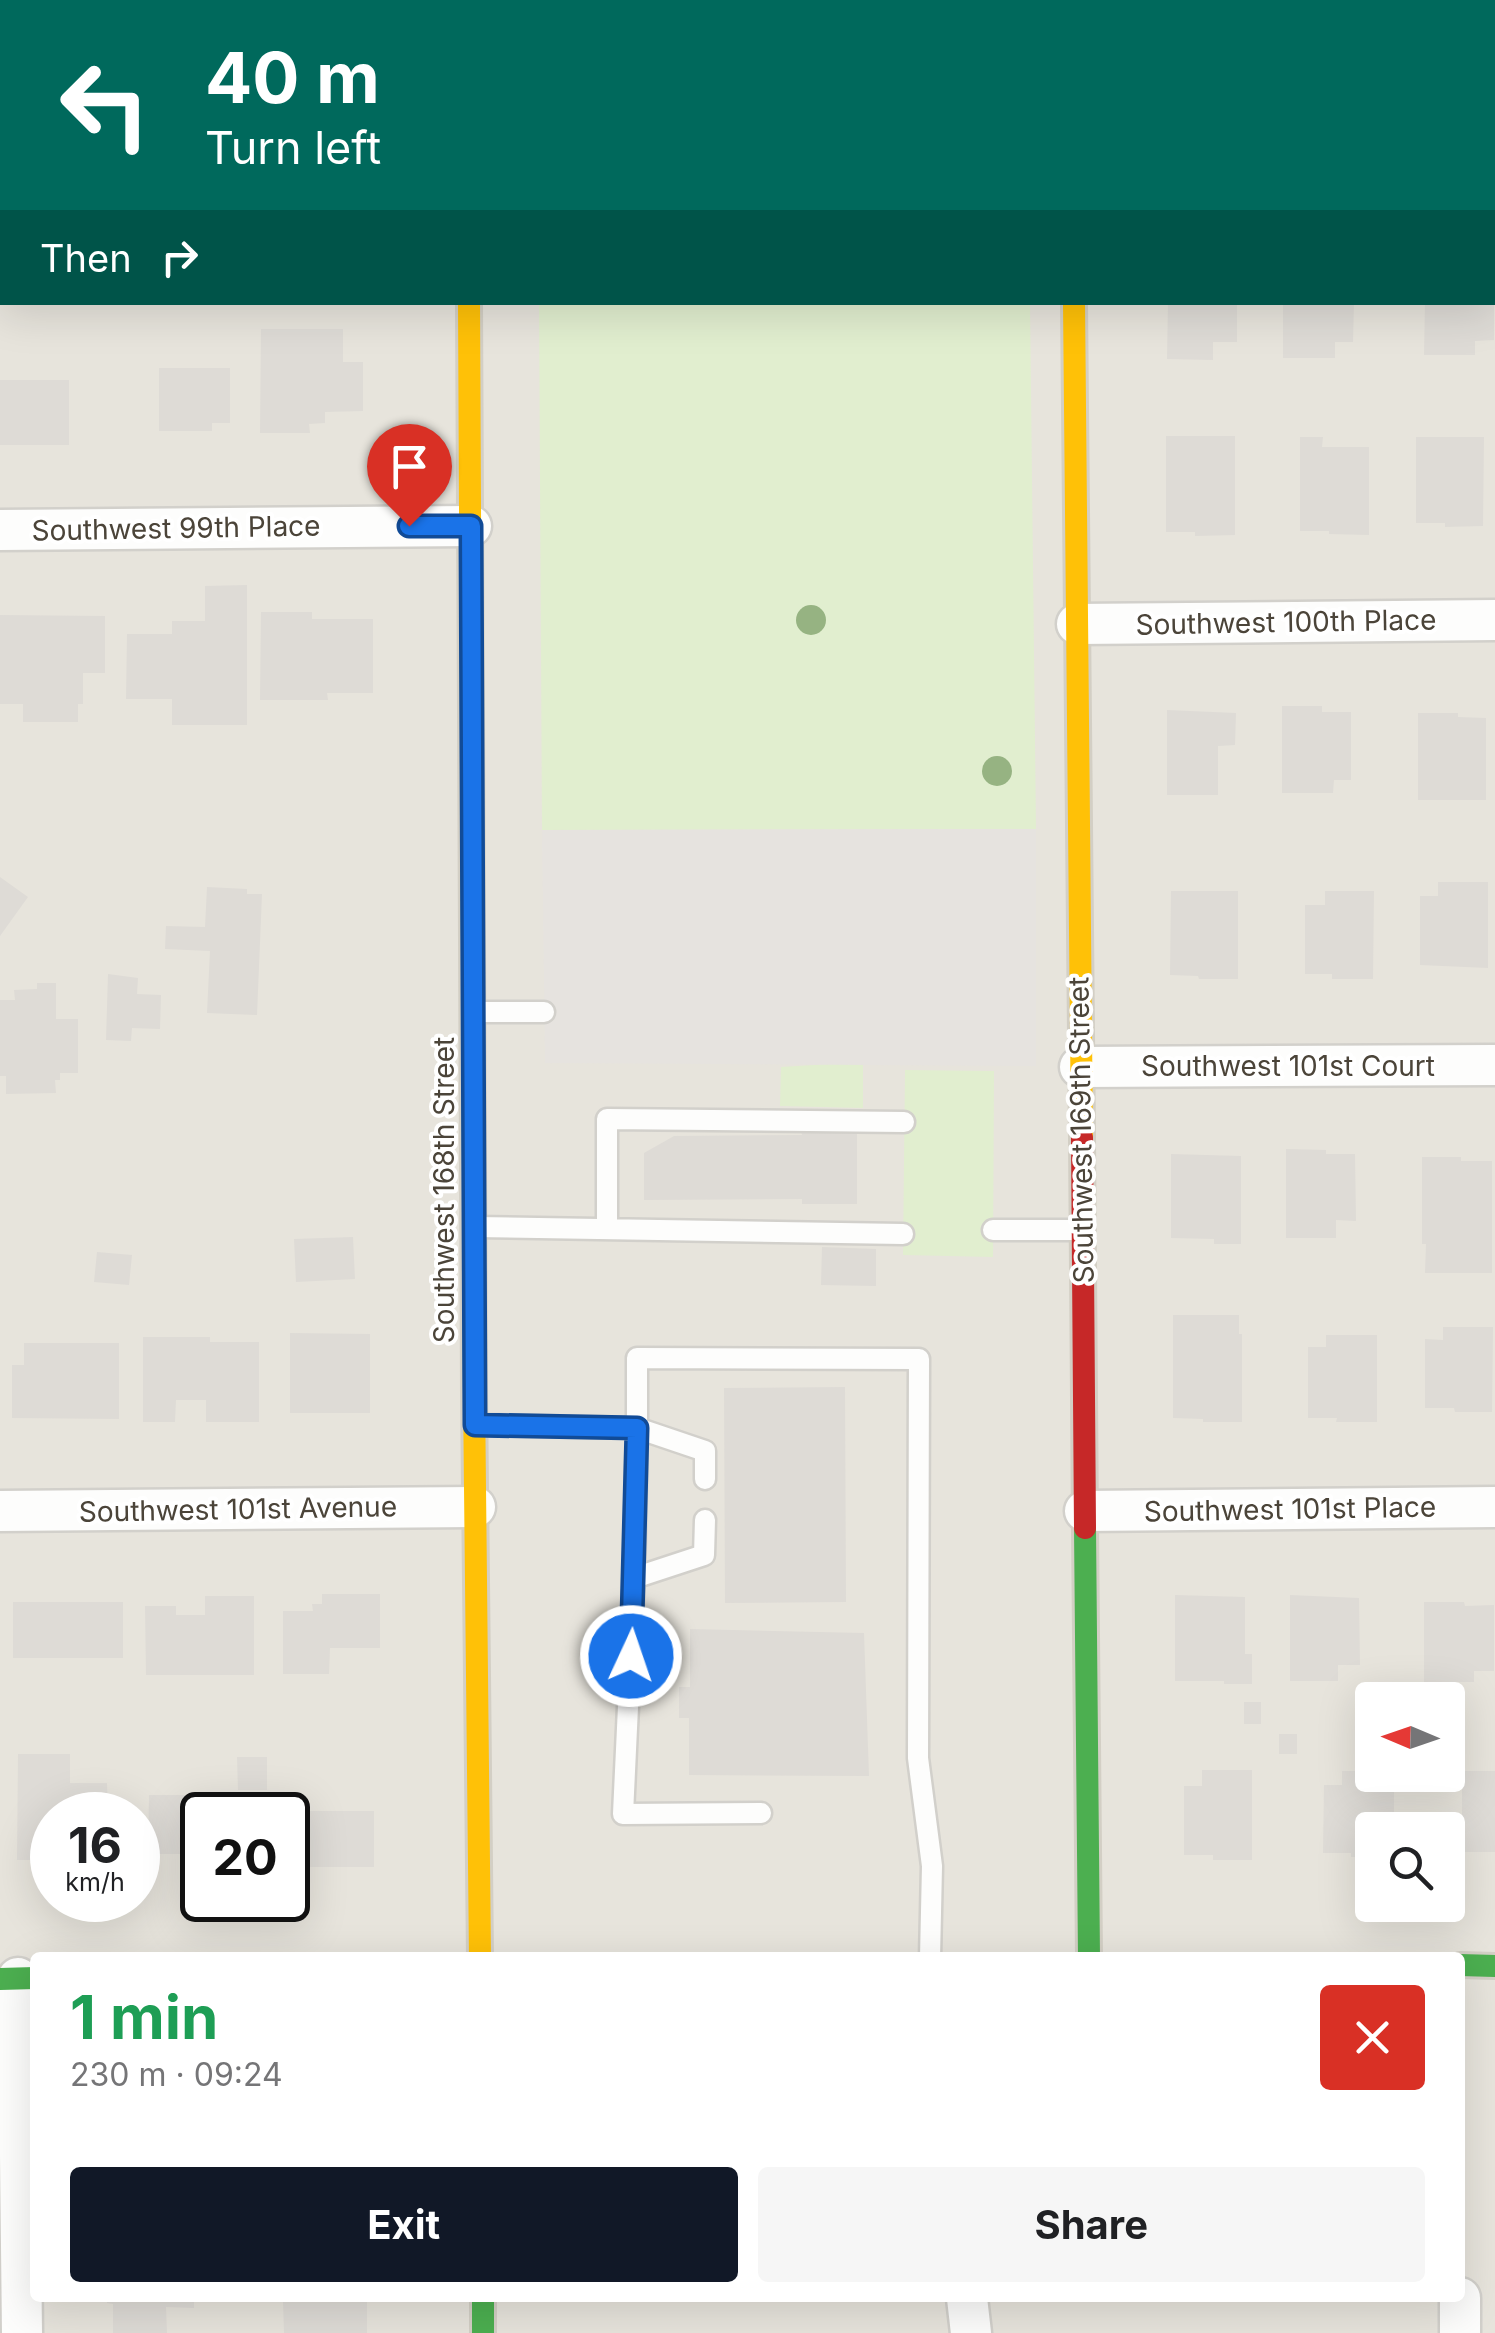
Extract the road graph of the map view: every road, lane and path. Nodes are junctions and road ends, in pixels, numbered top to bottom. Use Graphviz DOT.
graph roads {
  1 [pos="469,305"];
  2 [pos="1074,305"];
  3 [pos="471,526"];
  4 [pos="0,530"];
  5 [pos="1495,620"];
  6 [pos="1077,624"];
  7 [pos="473,1012"];
  8 [pos="544,1012"];
  9 [pos="1495,1065"];
  10 [pos="1080,1068"];
  11 [pos="904,1122"];
  12 [pos="474,1228"];
  13 [pos="607,1229"];
  14 [pos="994,1230"];
  15 [pos="1082,1230"];
  16 [pos="903,1234"];
  17 [pos="475,1425"];
  18 [pos="637,1428"];
  19 [pos="705,1479"];
  20 [pos="475,1507"];
  21 [pos="1495,1507"];
  22 [pos="0,1511"];
  23 [pos="1085,1511"];
  24 [pos="705,1520"];
  25 [pos="634,1578"];
  26 [pos="761,1813"];
  27 [pos="480,1952"];
  28 [pos="930,1952"];
  29 [pos="1089,1952"];
  30 [pos="1465,1965"];
  31 [pos="1495,1966"];
  32 [pos="18,1978"];
  33 [pos="483,2302"];
  34 [pos="968,2302"];
  35 [pos="1460,2302"];
  36 [pos="22,2333"];
  37 [pos="483,2333"];
  38 [pos="971,2333"];
  39 [pos="1460,2333"];
  1 -- 3 [label="street, Southwest 168th Street"];
  2 -- 6 [label="street, Southwest 169th Street"];
  3 -- 4 [label="street, Southwest 99th Place"];
  3 -- 7 [label="street, Southwest 168th Street"];
  5 -- 6 [label="street, Southwest 100th Place"];
  6 -- 10 [label="street, Southwest 169th Street"];
  7 -- 8 [label="lane"];
  7 -- 12 [label="street, Southwest 168th Street"];
  9 -- 10 [label="street, Southwest 101st Court"];
  10 -- 15 [label="street, Southwest 169th Street"];
  11 -- 13 [label="lane"];
  12 -- 13 [label="lane"];
  12 -- 17 [label="street, Southwest 168th Street"];
  13 -- 16 [label="lane"];
  14 -- 15 [label="lane"];
  15 -- 23 [label="street, Southwest 169th Street"];
  17 -- 18 [label="lane"];
  17 -- 20 [label="street, Southwest 168th Street"];
  18 -- 19 [label="lane"];
  18 -- 25 [label="lane"];
  18 -- 28 [label="lane"];
  20 -- 22 [label="street, Southwest 101st Avenue"];
  20 -- 27 [label="street, Southwest 168th Street"];
  21 -- 23 [label="street, Southwest 101st Place"];
  23 -- 29 [label="street, Southwest 169th Street"];
  24 -- 25 [label="lane"];
  25 -- 26 [label="lane"];
  30 -- 31 [label="street"];
  32 -- 36 [label="street"];
  33 -- 37 [label="street"];
  34 -- 38 [label="street"];
  35 -- 39 [label="street"];
}
